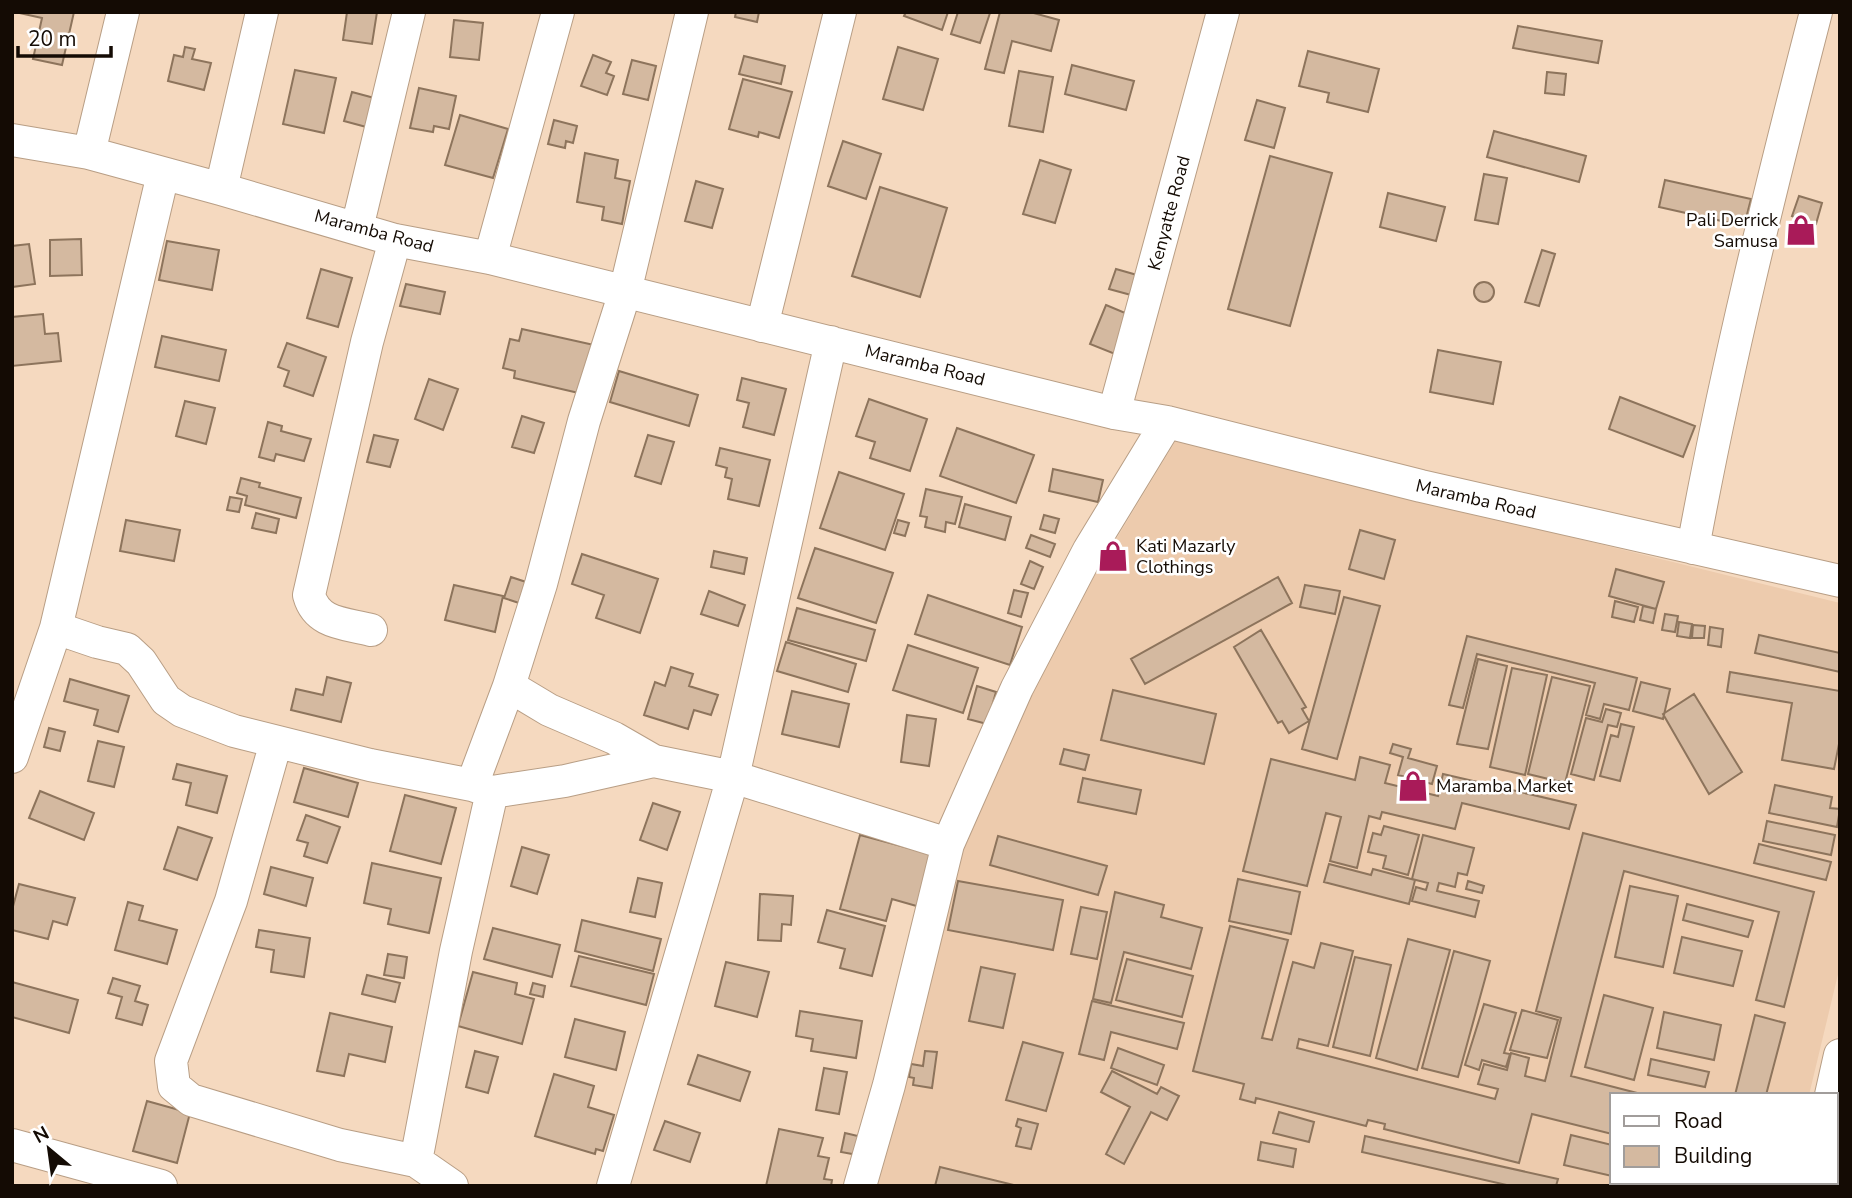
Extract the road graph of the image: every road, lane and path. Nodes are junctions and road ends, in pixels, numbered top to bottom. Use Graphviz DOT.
graph roads {
  1 [pos="123,12"];
  2 [pos="262,12"];
  3 [pos="409,12"];
  4 [pos="558,12"];
  5 [pos="692,12"];
  6 [pos="840,12"];
  7 [pos="1223,12"];
  8 [pos="1816,12"];
  9 [pos="12,140"];
  10 [pos="89,153"];
  11 [pos="163,174"];
  12 [pos="221,189"];
  13 [pos="357,228"];
  14 [pos="395,240"];
  15 [pos="490,258"];
  16 [pos="625,292"];
  17 [pos="762,326"];
  18 [pos="831,342"];
  19 [pos="1114,413"];
  20 [pos="1167,422"];
  21 [pos="1693,548"];
  22 [pos="1840,581"];
  23 [pos="56,628"];
  24 [pos="371,630"];
  25 [pos="509,687"];
  26 [pos="276,742"];
  27 [pos="12,757"];
  28 [pos="654,761"];
  29 [pos="733,777"];
  30 [pos="482,788"];
  31 [pos="948,844"];
  32 [pos="1840,1055"];
  33 [pos="1831,1093"];
  34 [pos="12,1145"];
  35 [pos="416,1161"];
  36 [pos="161,1186"];
  37 [pos="452,1186"];
  38 [pos="613,1186"];
  39 [pos="860,1186"];
  1 -- 10 [label="street"];
  2 -- 12 [label="street"];
  3 -- 13 [label="street"];
  4 -- 15 [label="street"];
  5 -- 16 [label="street"];
  6 -- 17 [label="street"];
  7 -- 19 [label="street, Kenyatte Road"];
  8 -- 21 [label="street"];
  9 -- 10 [label="street, Maramba Road"];
  10 -- 11 [label="street, Maramba Road"];
  11 -- 12 [label="street, Maramba Road"];
  11 -- 23 [label="street"];
  12 -- 13 [label="street, Maramba Road"];
  13 -- 14 [label="street, Maramba Road"];
  14 -- 15 [label="street, Maramba Road"];
  14 -- 24 [label="street"];
  15 -- 16 [label="street, Maramba Road"];
  16 -- 17 [label="street, Maramba Road"];
  16 -- 25 [label="street"];
  17 -- 18 [label="street, Maramba Road"];
  18 -- 19 [label="street, Maramba Road"];
  18 -- 29 [label="street"];
  19 -- 20 [label="street, Maramba Road"];
  20 -- 21 [label="street, Maramba Road"];
  20 -- 31 [label="street"];
  21 -- 22 [label="street, Maramba Road"];
  23 -- 26 [label="street"];
  23 -- 27 [label="street"];
  25 -- 28 [label="street"];
  25 -- 30 [label="street"];
  26 -- 30 [label="street"];
  26 -- 35 [label="street"];
  28 -- 29 [label="street"];
  28 -- 30 [label="street"];
  29 -- 31 [label="street"];
  29 -- 38 [label="street"];
  30 -- 35 [label="street"];
  31 -- 39 [label="street"];
  32 -- 33 [label="street"];
  34 -- 36 [label="street"];
  35 -- 37 [label="street"];
}
